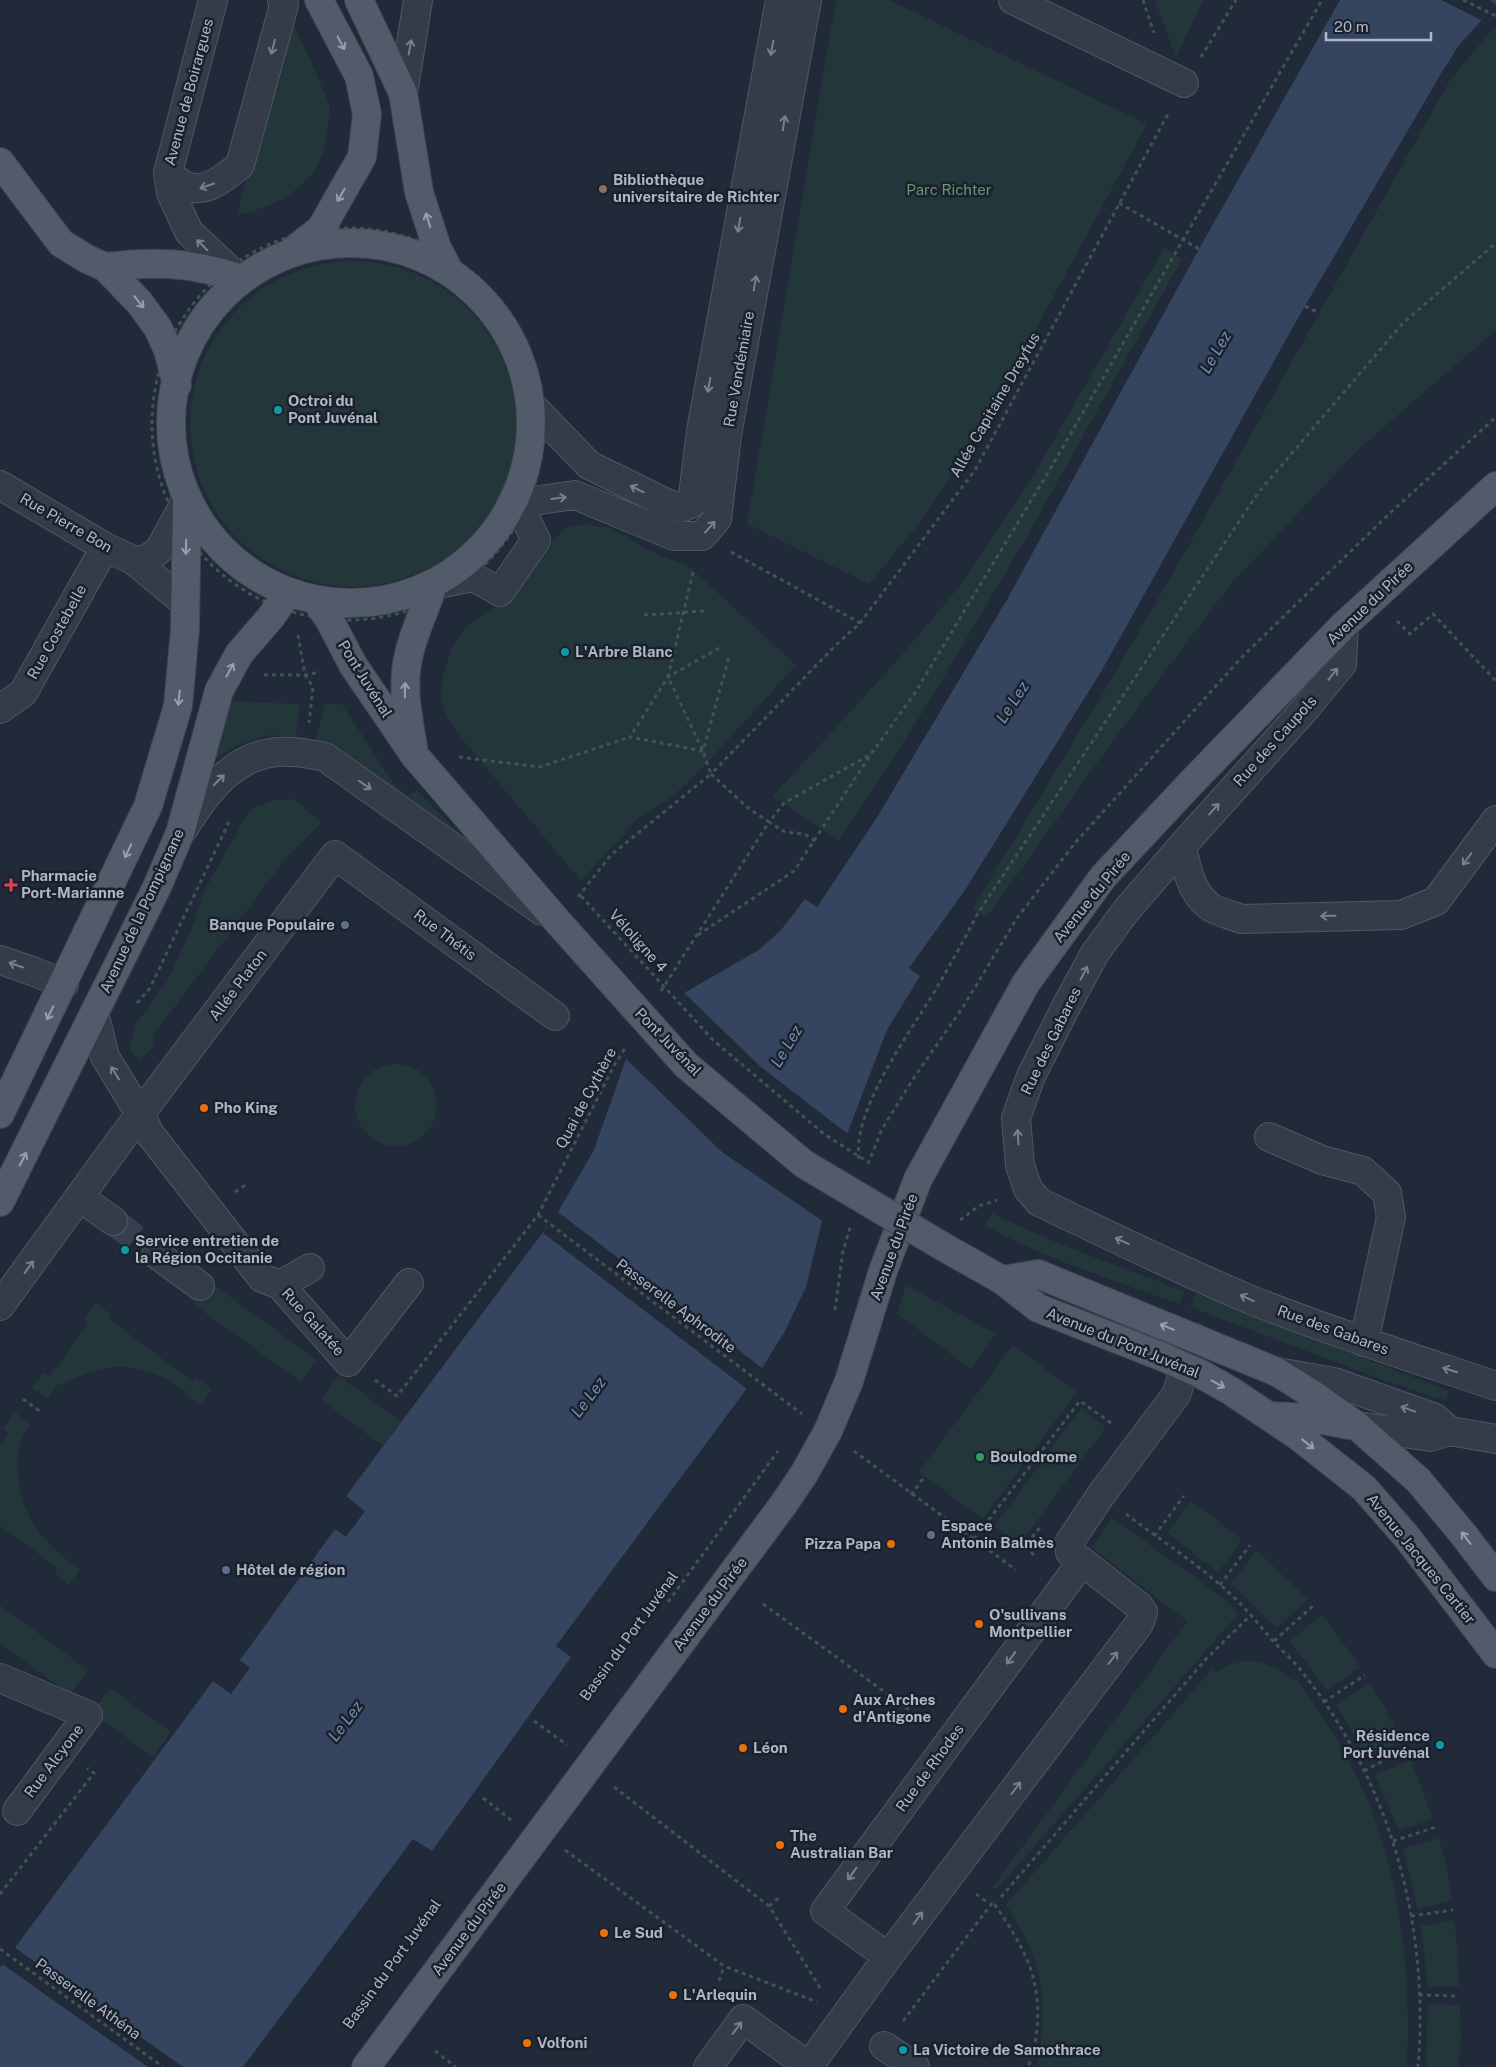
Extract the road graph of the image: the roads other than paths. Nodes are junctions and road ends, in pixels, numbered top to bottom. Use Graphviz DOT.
graph roads {
  1 [pos="213,0"];
  2 [pos="282,0"];
  3 [pos="319,0"];
  4 [pos="359,0"];
  5 [pos="418,0"];
  6 [pos="780,0"];
  7 [pos="807,0"];
  8 [pos="1013,0"];
  9 [pos="1184,83"];
  10 [pos="402,93"];
  11 [pos="0,162"];
  12 [pos="168,173"];
  13 [pos="289,254"];
  14 [pos="442,257"];
  15 [pos="105,267"];
  16 [pos="228,273"];
  17 [pos="177,385"];
  18 [pos="538,413"];
  19 [pos="0,485"];
  20 [pos="1496,486"];
  21 [pos="521,507"];
  22 [pos="183,518"];
  23 [pos="105,547"];
  24 [pos="133,560"];
  25 [pos="430,594"];
  26 [pos="282,600"];
  27 [pos="184,602"];
  28 [pos="323,610"];
  29 [pos="1344,625"];
  30 [pos="0,709"];
  31 [pos="415,756"];
  32 [pos="1496,820"];
  33 [pos="180,833"];
  34 [pos="1182,846"];
  35 [pos="335,855"];
  36 [pos="558,922"];
  37 [pos="0,960"];
  38 [pos="64,984"];
  39 [pos="94,1012"];
  40 [pos="554,1016"];
  41 [pos="1,1111"];
  42 [pos="140,1114"];
  43 [pos="1269,1137"];
  44 [pos="79,1197"];
  45 [pos="0,1202"];
  46 [pos="112,1221"];
  47 [pos="156,1254"];
  48 [pos="310,1268"];
  49 [pos="1002,1280"];
  50 [pos="408,1283"];
  51 [pos="280,1285"];
  52 [pos="200,1286"];
  53 [pos="0,1306"];
  54 [pos="1194,1338"];
  55 [pos="1364,1342"];
  56 [pos="1185,1367"];
  57 [pos="1277,1372"];
  58 [pos="1496,1386"];
  59 [pos="1269,1416"];
  60 [pos="1357,1426"];
  61 [pos="1450,1431"];
  62 [pos="1496,1439"];
  63 [pos="1081,1563"];
  64 [pos="1496,1577"];
  65 [pos="1496,1654"];
  66 [pos="7,1681"];
  67 [pos="17,1811"];
  68 [pos="884,1964"];
  69 [pos="884,2046"];
  70 [pos="812,2062"];
  71 [pos="366,2067"];
  72 [pos="708,2067"];
  73 [pos="915,2067"];
  1 -- 12 [label="street, Avenue de Boirargues"];
  2 -- 12 [label="street, one-way"];
  3 -- 13 [label="main road, one-way"];
  4 -- 10 [label="main road"];
  10 -- 5 [label="street, one-way"];
  6 -- 18 [label="street, Rue Vendémiaire, one-way"];
  21 -- 7 [label="street, Rue Vendémiaire, one-way"];
  8 -- 9 [label="street"];
  14 -- 10 [label="main road, one-way"];
  11 -- 15 [label="main road"];
  16 -- 12 [label="street, Avenue de Boirargues, one-way"];
  13 -- 14 [label="main road"];
  13 -- 16 [label="main road"];
  14 -- 18 [label="main road"];
  15 -- 16 [label="main road"];
  15 -- 17 [label="main road, one-way"];
  16 -- 17 [label="main road"];
  17 -- 22 [label="main road"];
  18 -- 21 [label="main road"];
  19 -- 23 [label="street, Rue Pierre Bon"];
  20 -- 29 [label="main road, Avenue du Pirée"];
  21 -- 25 [label="main road"];
  21 -- 25 [label="street"];
  22 -- 24 [label="street"];
  22 -- 26 [label="main road"];
  22 -- 27 [label="main road, one-way"];
  23 -- 24 [label="street, Rue Pierre Bon"];
  23 -- 30 [label="street, Rue Costebelle"];
  24 -- 27 [label="street, Rue Pierre Bon"];
  25 -- 28 [label="main road"];
  31 -- 25 [label="main road, Pont Juvénal, one-way"];
  26 -- 28 [label="main road"];
  33 -- 26 [label="main road, Avenue de la Pompignane, one-way"];
  27 -- 38 [label="main road, one-way"];
  28 -- 31 [label="main road, Pont Juvénal"];
  34 -- 29 [label="street, Rue des Caupols, one-way"];
  29 -- 71 [label="main road, Avenue du Pirée"];
  31 -- 36 [label="main road, Pont Juvénal"];
  32 -- 34 [label="street, one-way"];
  33 -- 36 [label="street, one-way"];
  33 -- 39 [label="main road, Avenue de la Pompignane"];
  55 -- 34 [label="street, Rue des Gabares, one-way"];
  35 -- 40 [label="street, Rue Thétis"];
  35 -- 42 [label="street, Allée Platon"];
  36 -- 49 [label="main road, Pont Juvénal, bridge"];
  38 -- 37 [label="street, one-way"];
  38 -- 41 [label="main road, one-way"];
  42 -- 39 [label="street, one-way"];
  45 -- 39 [label="main road, Avenue de la Pompignane, one-way"];
  42 -- 44 [label="street, Allée Platon"];
  42 -- 51 [label="street, Rue Galatée"];
  43 -- 55 [label="street"];
  44 -- 46 [label="street"];
  53 -- 44 [label="street, Allée Platon, one-way"];
  47 -- 52 [label="street"];
  48 -- 51 [label="street"];
  54 -- 49 [label="main road, Avenue du Pont Juvénal, one-way"];
  49 -- 56 [label="main road, Avenue du Pont Juvénal"];
  50 -- 51 [label="street, Rue Galatée"];
  54 -- 56 [label="street"];
  54 -- 57 [label="main road, Avenue du Pont Juvénal"];
  58 -- 55 [label="street, Rue des Gabares, one-way"];
  56 -- 59 [label="main road, Avenue du Pont Juvénal, one-way"];
  56 -- 63 [label="street"];
  57 -- 60 [label="main road"];
  61 -- 57 [label="street, Avenue du Pont Juvénal, one-way"];
  59 -- 60 [label="main road, Avenue du Pont Juvénal"];
  59 -- 65 [label="main road, Avenue Jacques Cartier, one-way"];
  60 -- 61 [label="street, Avenue du Pont Juvénal"];
  64 -- 60 [label="main road, one-way"];
  61 -- 62 [label="street, Avenue du Pont Juvénal"];
  63 -- 68 [label="street, Rue de Rhodes, one-way"];
  68 -- 63 [label="street, one-way"];
  66 -- 67 [label="street, Rue Alcyone"];
  68 -- 70 [label="street"];
  69 -- 73 [label="street"];
  72 -- 70 [label="street, one-way"];
}
